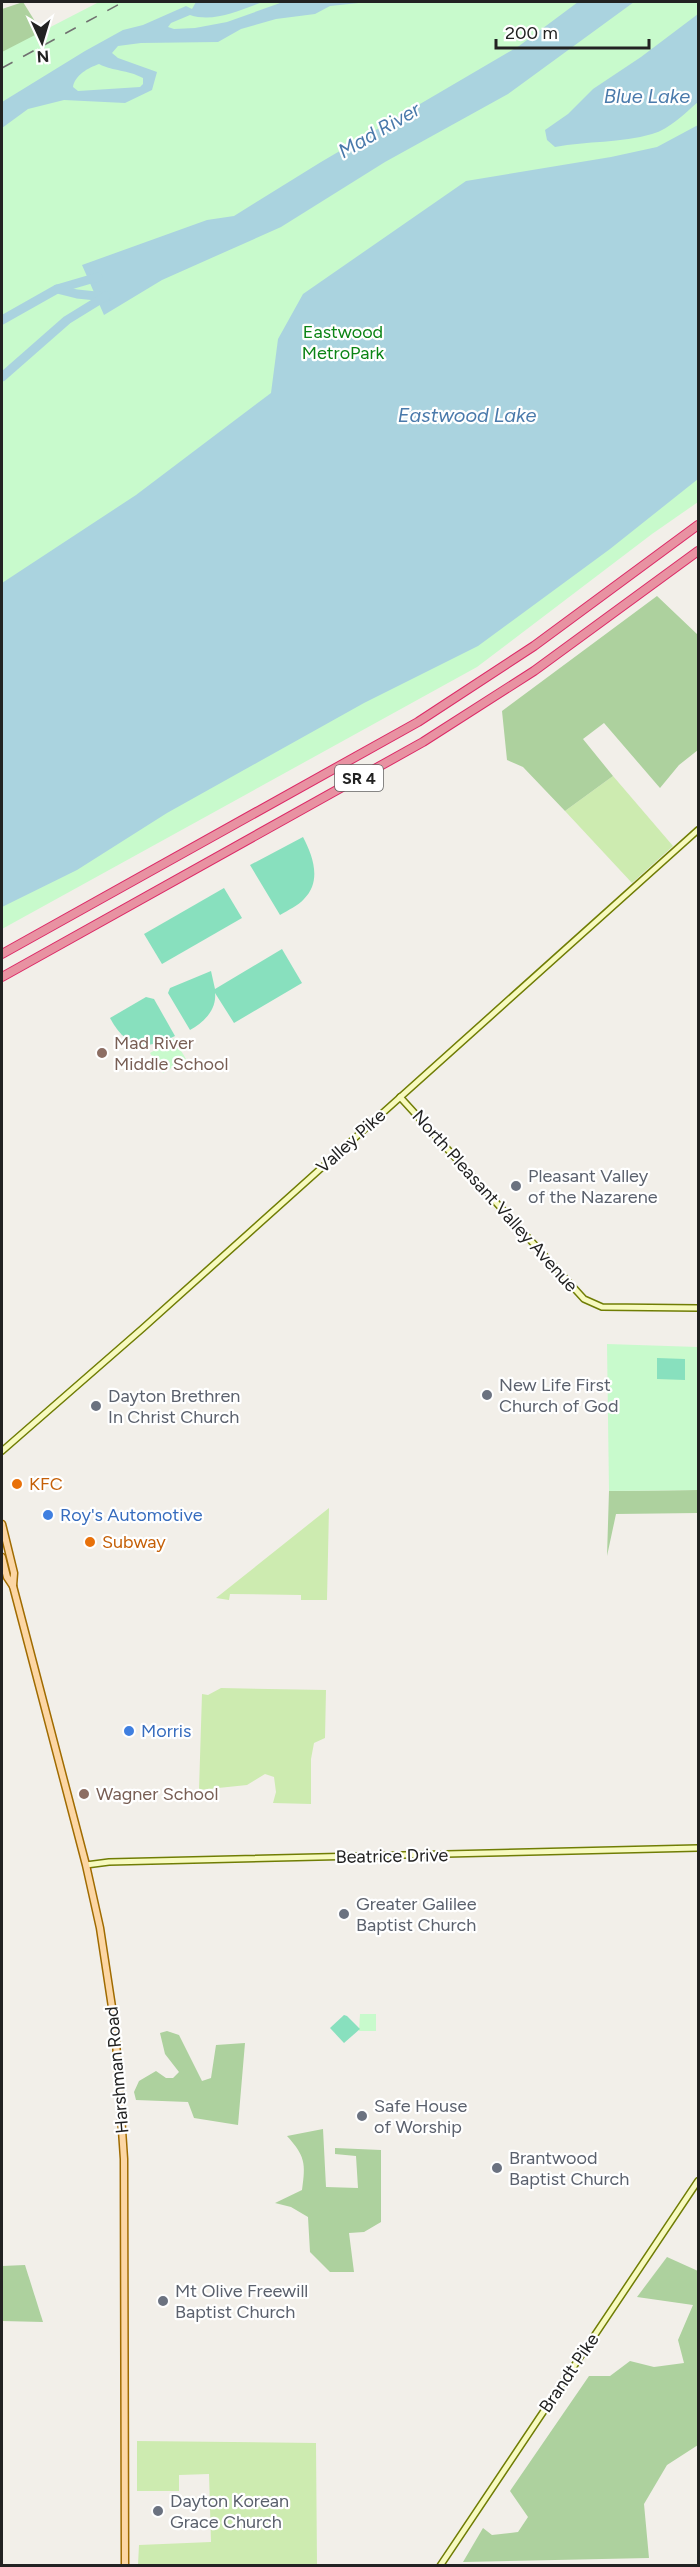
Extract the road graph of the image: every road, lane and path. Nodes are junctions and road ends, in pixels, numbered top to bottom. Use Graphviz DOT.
graph roads {
  1 [pos="699,525"];
  2 [pos="699,551"];
  3 [pos="699,830"];
  4 [pos="2,954"];
  5 [pos="2,977"];
  6 [pos="400,1097"];
  7 [pos="699,1308"];
  8 [pos="2,1452"];
  9 [pos="2,1524"];
  10 [pos="2,1557"];
  11 [pos="13,1586"];
  12 [pos="699,1848"];
  13 [pos="86,1865"];
  14 [pos="699,2181"];
  15 [pos="125,2565"];
  16 [pos="440,2565"];
  1 -- 4 [label="highway, SR 4"];
  2 -- 5 [label="highway, SR 4"];
  3 -- 6 [label="street, Valley Pike"];
  6 -- 7 [label="street, North Pleasant Valley Avenue"];
  6 -- 8 [label="street, Valley Pike"];
  9 -- 11 [label="main road, Harshman Road"];
  10 -- 11 [label="main road, Harshman Road"];
  11 -- 13 [label="main road, Harshman Road"];
  12 -- 13 [label="street, Beatrice Drive"];
  13 -- 15 [label="main road, Harshman Road"];
  14 -- 16 [label="street, Brandt Pike"];
}
